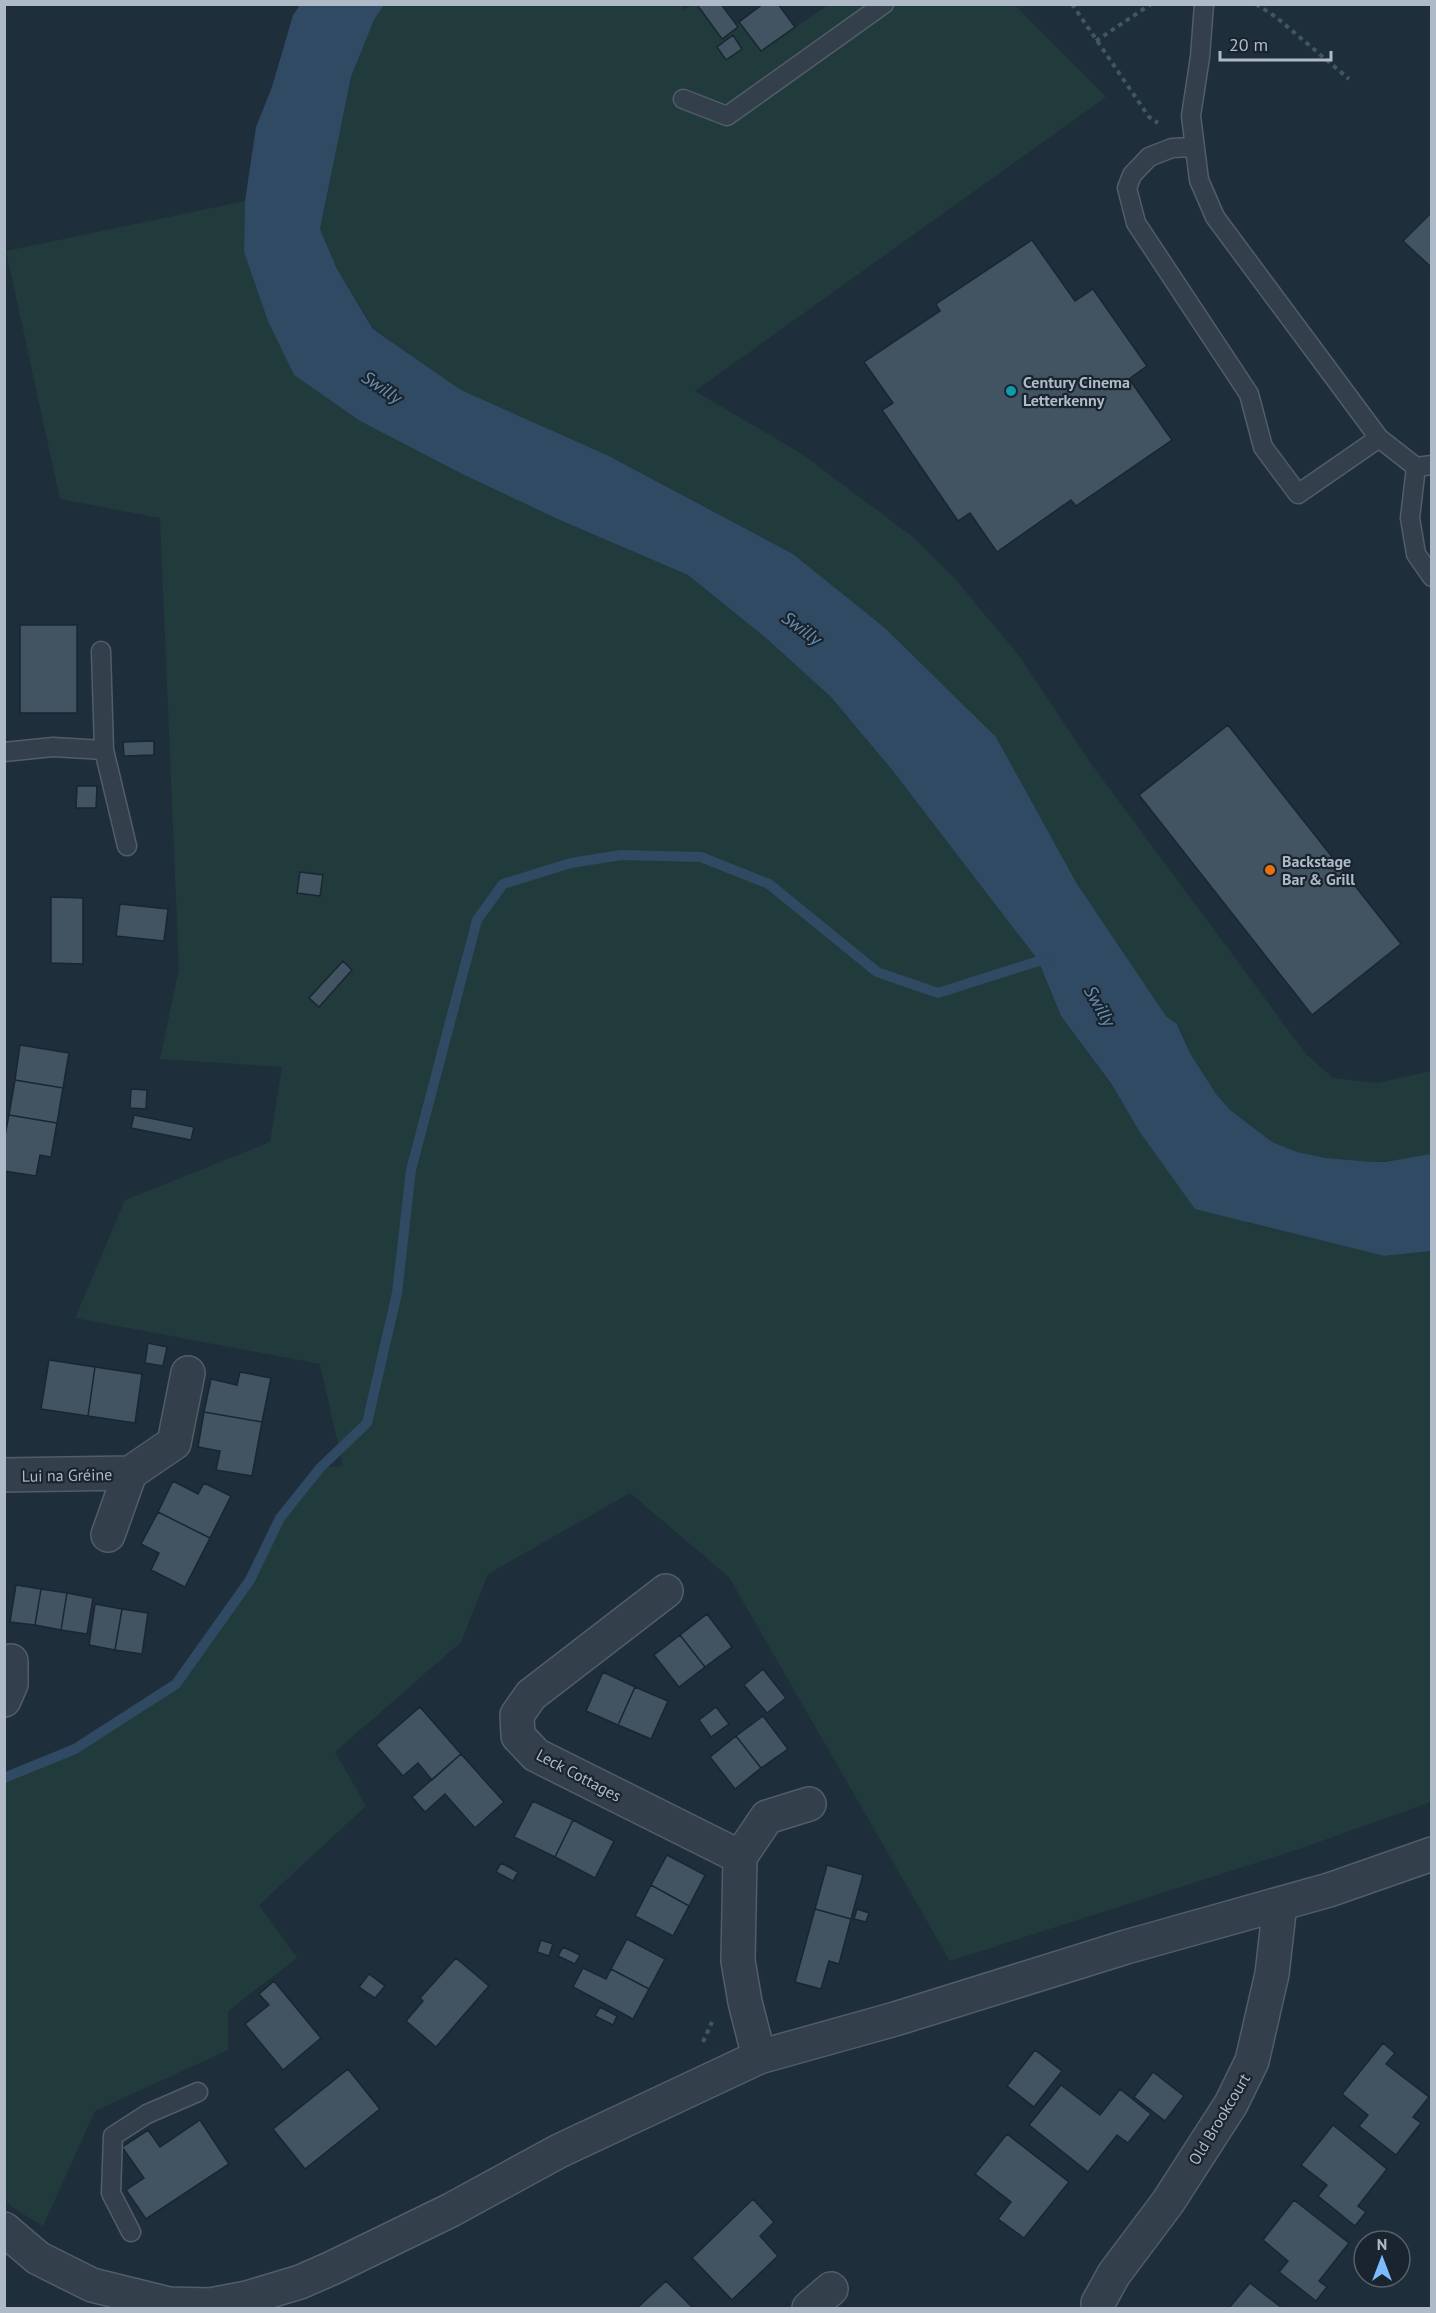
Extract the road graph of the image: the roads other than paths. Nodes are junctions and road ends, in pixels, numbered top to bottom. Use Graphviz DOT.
graph roads {
  1 [pos="885,4"];
  2 [pos="1204,4"];
  3 [pos="683,99"];
  4 [pos="1193,147"];
  5 [pos="1379,438"];
  6 [pos="1424,466"];
  7 [pos="1431,578"];
  8 [pos="101,651"];
  9 [pos="104,750"];
  10 [pos="4,752"];
  11 [pos="127,846"];
  12 [pos="188,1373"];
  13 [pos="130,1473"];
  14 [pos="4,1475"];
  15 [pos="108,1535"];
  16 [pos="666,1591"];
  17 [pos="809,1804"];
  18 [pos="1431,1854"];
  19 [pos="740,1857"];
  20 [pos="1280,1904"];
  21 [pos="759,2057"];
  22 [pos="198,2092"];
  23 [pos="131,2232"];
  24 [pos="10,2235"];
  25 [pos="90,2297"];
  26 [pos="249,2303"];
  27 [pos="1099,2308"];
  1 -- 3 [label="lane"];
  2 -- 4 [label="lane"];
  4 -- 5 [label="lane"];
  4 -- 5 [label="lane"];
  5 -- 6 [label="lane"];
  6 -- 7 [label="lane"];
  8 -- 9 [label="lane"];
  9 -- 10 [label="lane"];
  9 -- 11 [label="lane"];
  12 -- 13 [label="street, Lui na Gréine"];
  13 -- 14 [label="street, Lui na Gréine"];
  13 -- 15 [label="street, Lui na Gréine"];
  16 -- 19 [label="street, Leck Cottages"];
  17 -- 19 [label="street"];
  18 -- 20 [label="street"];
  19 -- 21 [label="street"];
  20 -- 21 [label="street"];
  20 -- 27 [label="street, Old Brookcourt"];
  21 -- 26 [label="street"];
  22 -- 23 [label="lane"];
  24 -- 25 [label="street"];
  25 -- 26 [label="street"];
}
